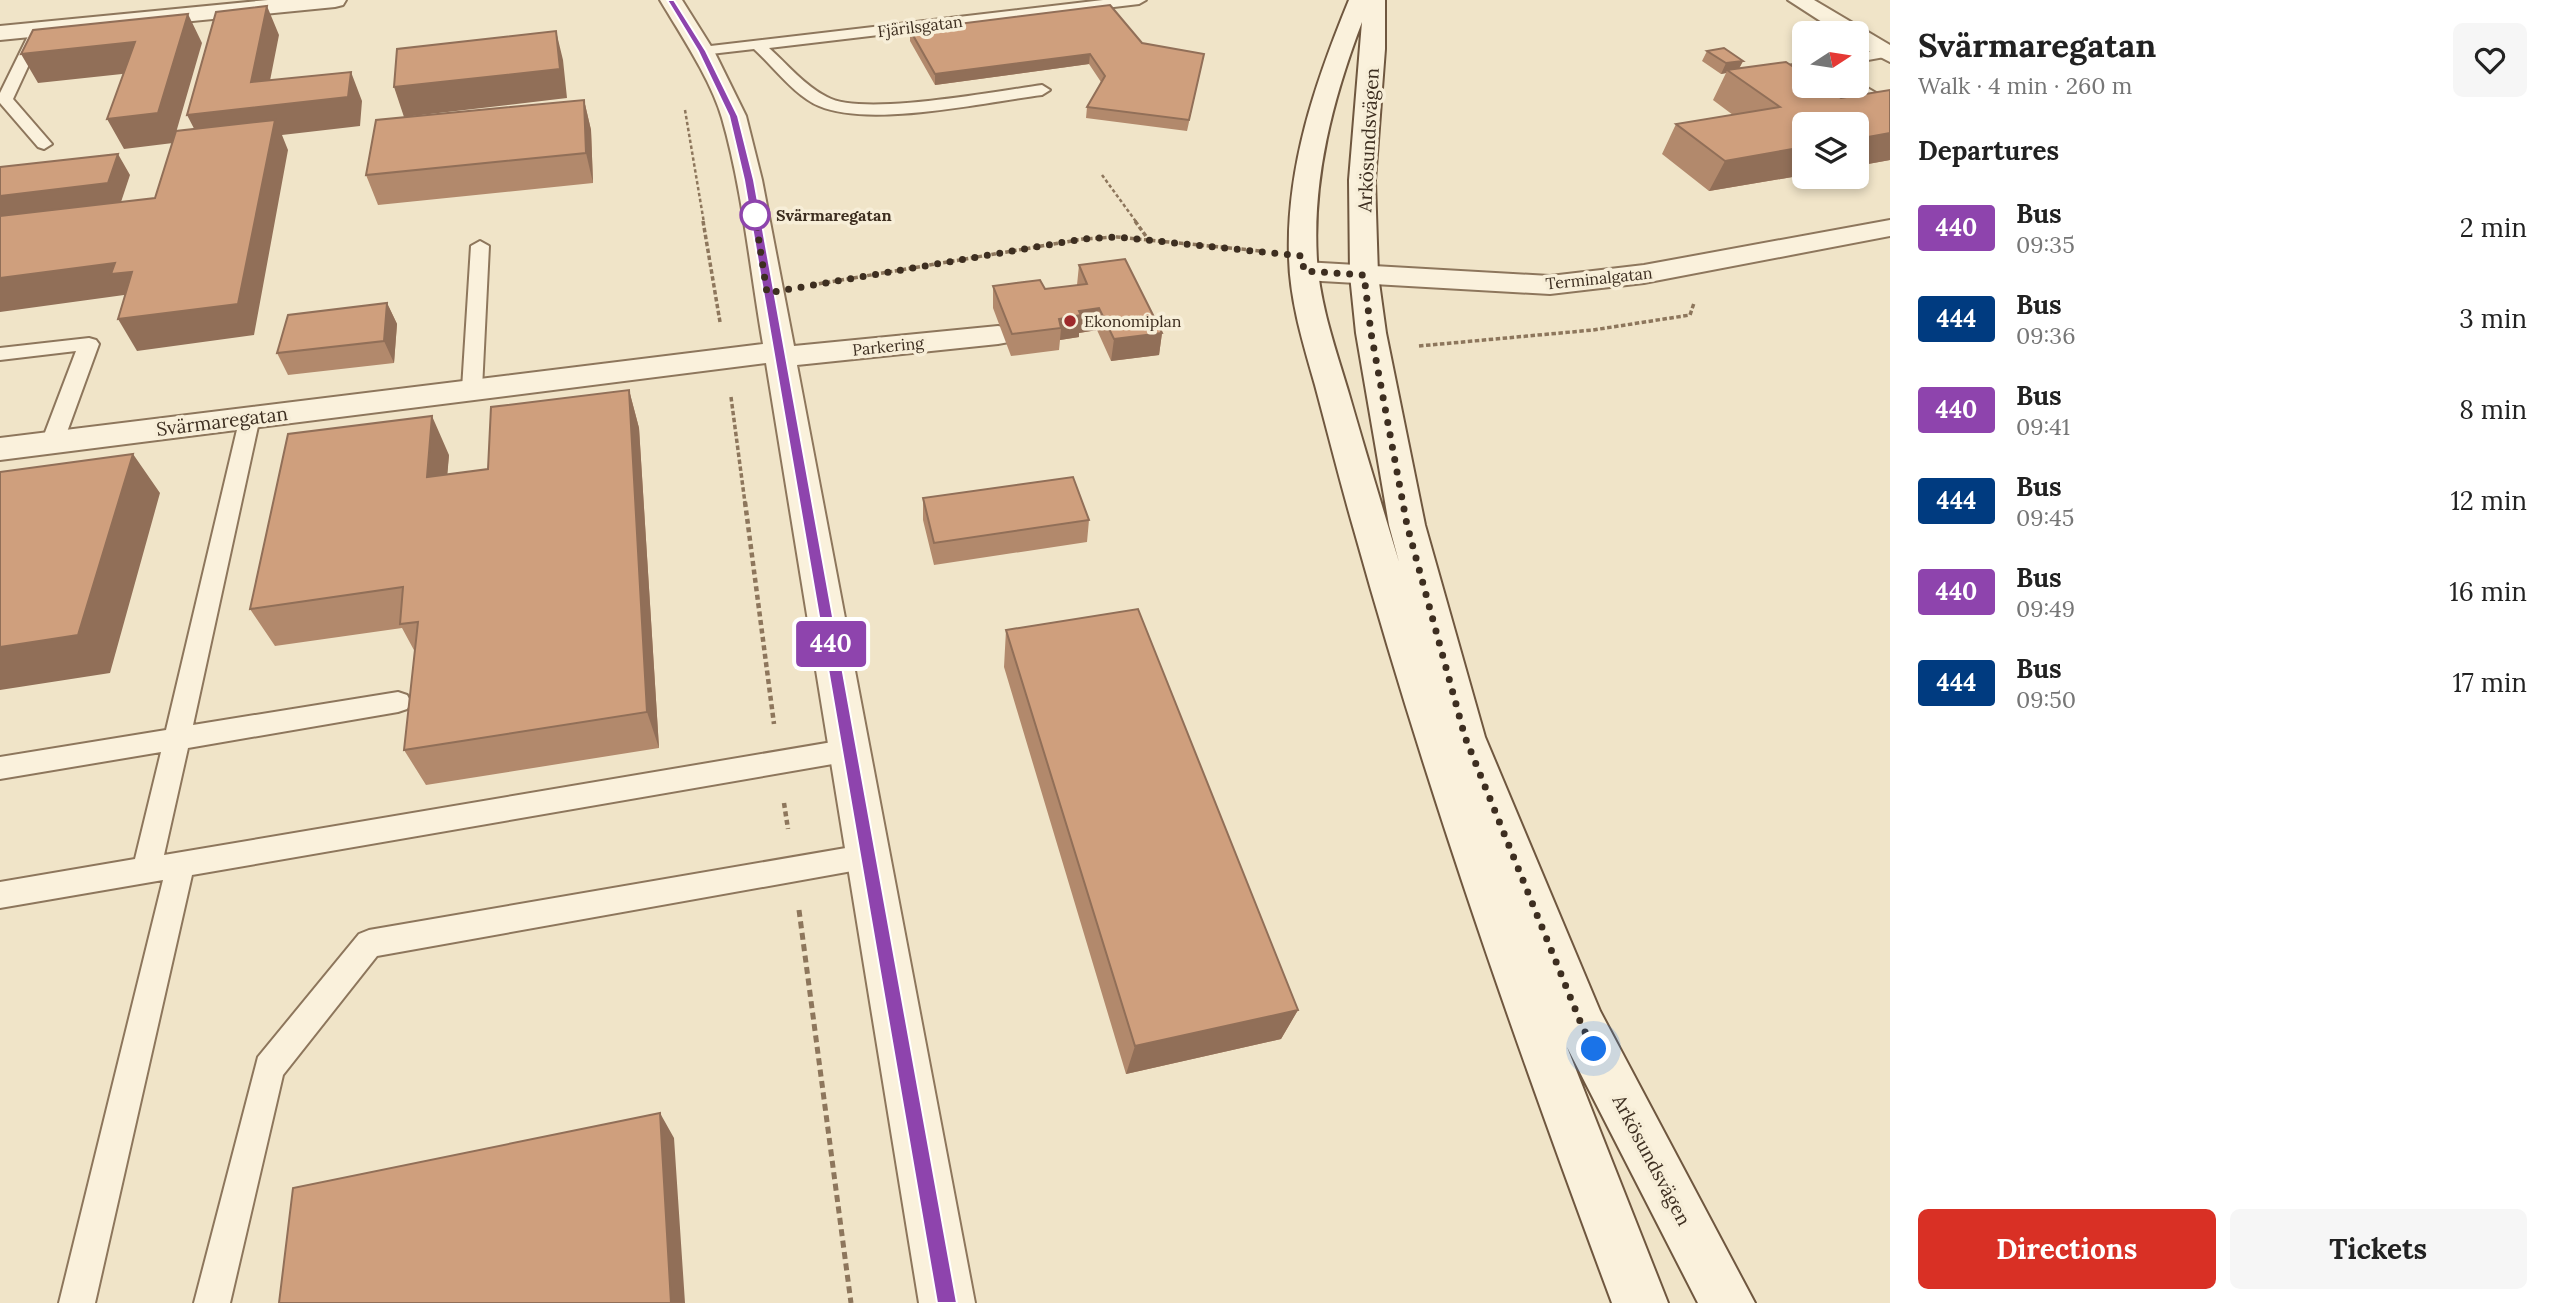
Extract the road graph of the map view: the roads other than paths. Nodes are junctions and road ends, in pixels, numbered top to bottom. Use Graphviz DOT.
graph roads {
  1 [pos="335,0"];
  2 [pos="671,0"];
  3 [pos="1139,0"];
  4 [pos="1360,0"];
  5 [pos="1374,0"];
  6 [pos="1799,0"];
  7 [pos="1834,21"];
  8 [pos="38,30"];
  9 [pos="0,33"];
  10 [pos="1869,42"];
  11 [pos="758,45"];
  12 [pos="702,51"];
  13 [pos="1888,54"];
  14 [pos="1869,56"];
  15 [pos="1792,69"];
  16 [pos="1792,82"];
  17 [pos="1042,90"];
  18 [pos="1869,95"];
  19 [pos="1864,111"];
  20 [pos="44,144"];
  21 [pos="1890,228"];
  22 [pos="480,246"];
  23 [pos="1303,263"];
  24 [pos="1364,275"];
  25 [pos="998,335"];
  26 [pos="0,354"];
  27 [pos="778,354"];
  28 [pos="472,389"];
  29 [pos="250,418"];
  30 [pos="52,443"];
  31 [pos="0,449"];
  32 [pos="398,702"];
  33 [pos="177,738"];
  34 [pos="850,750"];
  35 [pos="0,768"];
  36 [pos="869,856"];
  37 [pos="181,863"];
  38 [pos="147,869"];
  39 [pos="0,895"];
  40 [pos="78,1303"];
  41 [pos="212,1303"];
  42 [pos="947,1303"];
  43 [pos="1640,1303"];
  44 [pos="1727,1303"];
  1 -- 8 [label="street"];
  2 -- 12 [label="street"];
  3 -- 11 [label="lane, Fjärilsgatan"];
  4 -- 23 [label="street, Arkösundsvägen"];
  5 -- 24 [label="street, Arkösundsvägen"];
  6 -- 7 [label="street"];
  8 -- 9 [label="street"];
  8 -- 20 [label="lane"];
  10 -- 13 [label="street"];
  11 -- 12 [label="lane, Fjärilsgatan"];
  11 -- 17 [label="lane"];
  12 -- 27 [label="street"];
  13 -- 14 [label="lane"];
  15 -- 16 [label="lane"];
  18 -- 19 [label="lane"];
  21 -- 24 [label="street, Terminalgatan"];
  22 -- 28 [label="lane"];
  23 -- 24 [label="street, Terminalgatan"];
  23 -- 43 [label="street, Arkösundsvägen"];
  24 -- 44 [label="street, Arkösundsvägen"];
  25 -- 27 [label="street, Parkering"];
  26 -- 30 [label="lane"];
  27 -- 28 [label="street, Svärmaregatan"];
  27 -- 34 [label="street"];
  28 -- 29 [label="street, Svärmaregatan"];
  29 -- 30 [label="street, Svärmaregatan"];
  29 -- 33 [label="lane"];
  30 -- 31 [label="street, Svärmaregatan"];
  32 -- 33 [label="lane"];
  33 -- 35 [label="lane"];
  33 -- 38 [label="lane"];
  34 -- 36 [label="street"];
  34 -- 37 [label="lane"];
  36 -- 41 [label="lane"];
  36 -- 42 [label="street"];
  37 -- 38 [label="lane"];
  37 -- 40 [label="lane"];
  38 -- 39 [label="lane"];
}
